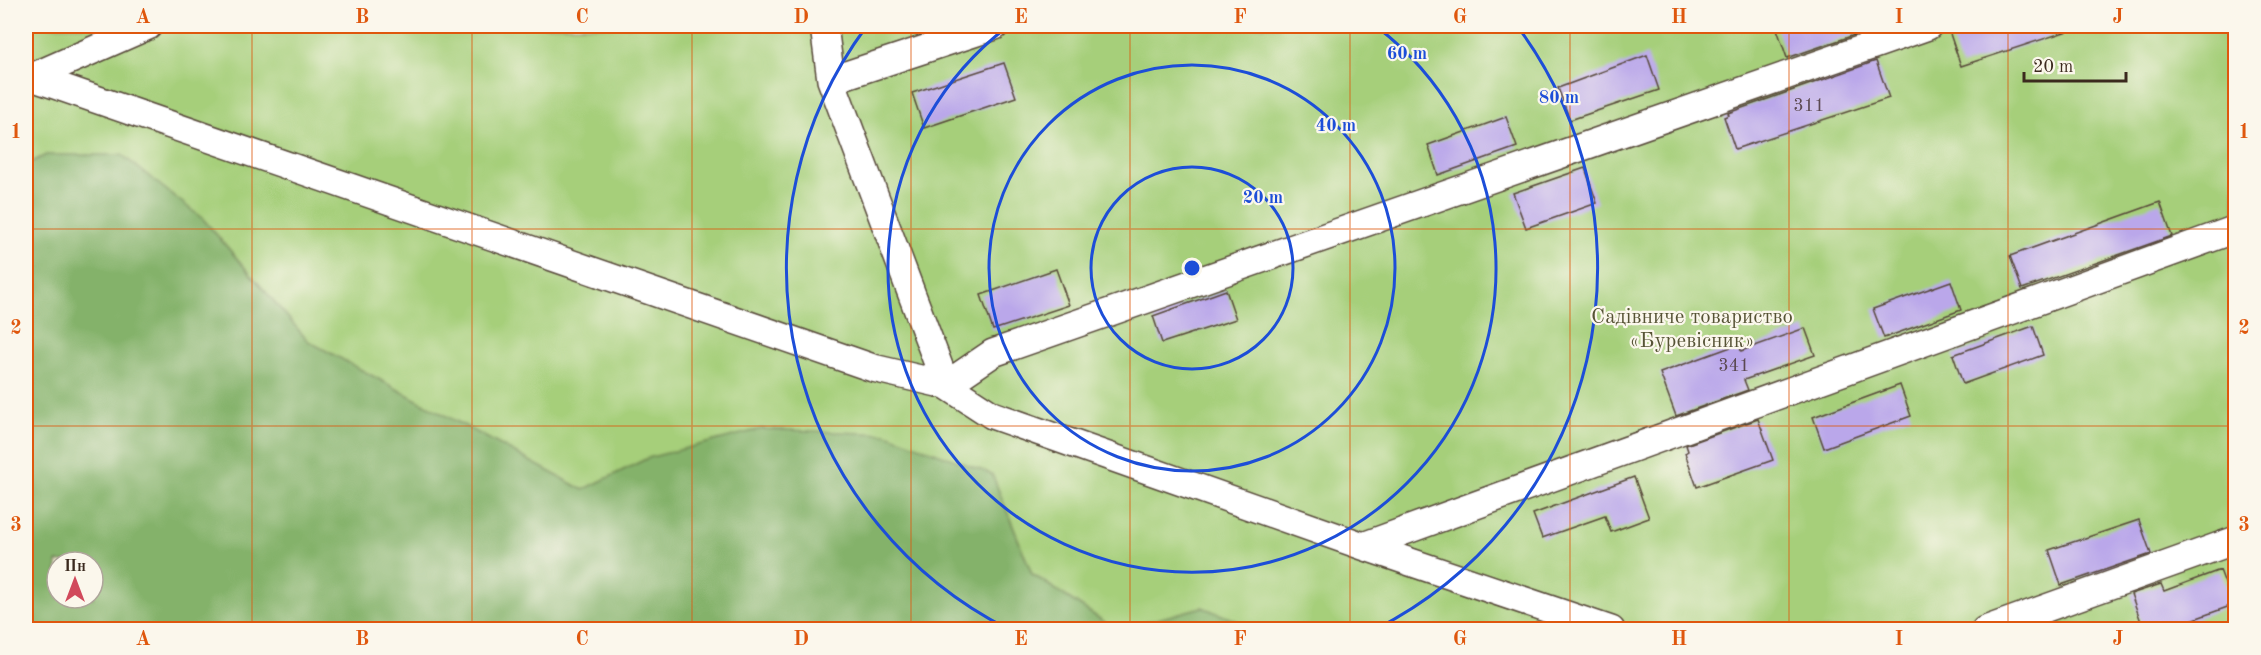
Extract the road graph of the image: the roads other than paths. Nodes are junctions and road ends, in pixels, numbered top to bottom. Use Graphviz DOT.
graph roads {
  1 [pos="148,26"];
  2 [pos="824,26"];
  3 [pos="995,26"];
  4 [pos="1928,26"];
  5 [pos="29,76"];
  6 [pos="831,80"];
  7 [pos="2235,229"];
  8 [pos="946,385"];
  9 [pos="2235,540"];
  10 [pos="1363,546"];
  11 [pos="1611,630"];
  12 [pos="1985,630"];
  1 -- 5 [label="street"];
  2 -- 6 [label="street"];
  3 -- 6 [label="street"];
  4 -- 8 [label="street"];
  5 -- 8 [label="street"];
  6 -- 8 [label="street"];
  7 -- 10 [label="street"];
  8 -- 10 [label="street"];
  9 -- 12 [label="street"];
  10 -- 11 [label="street"];
}
